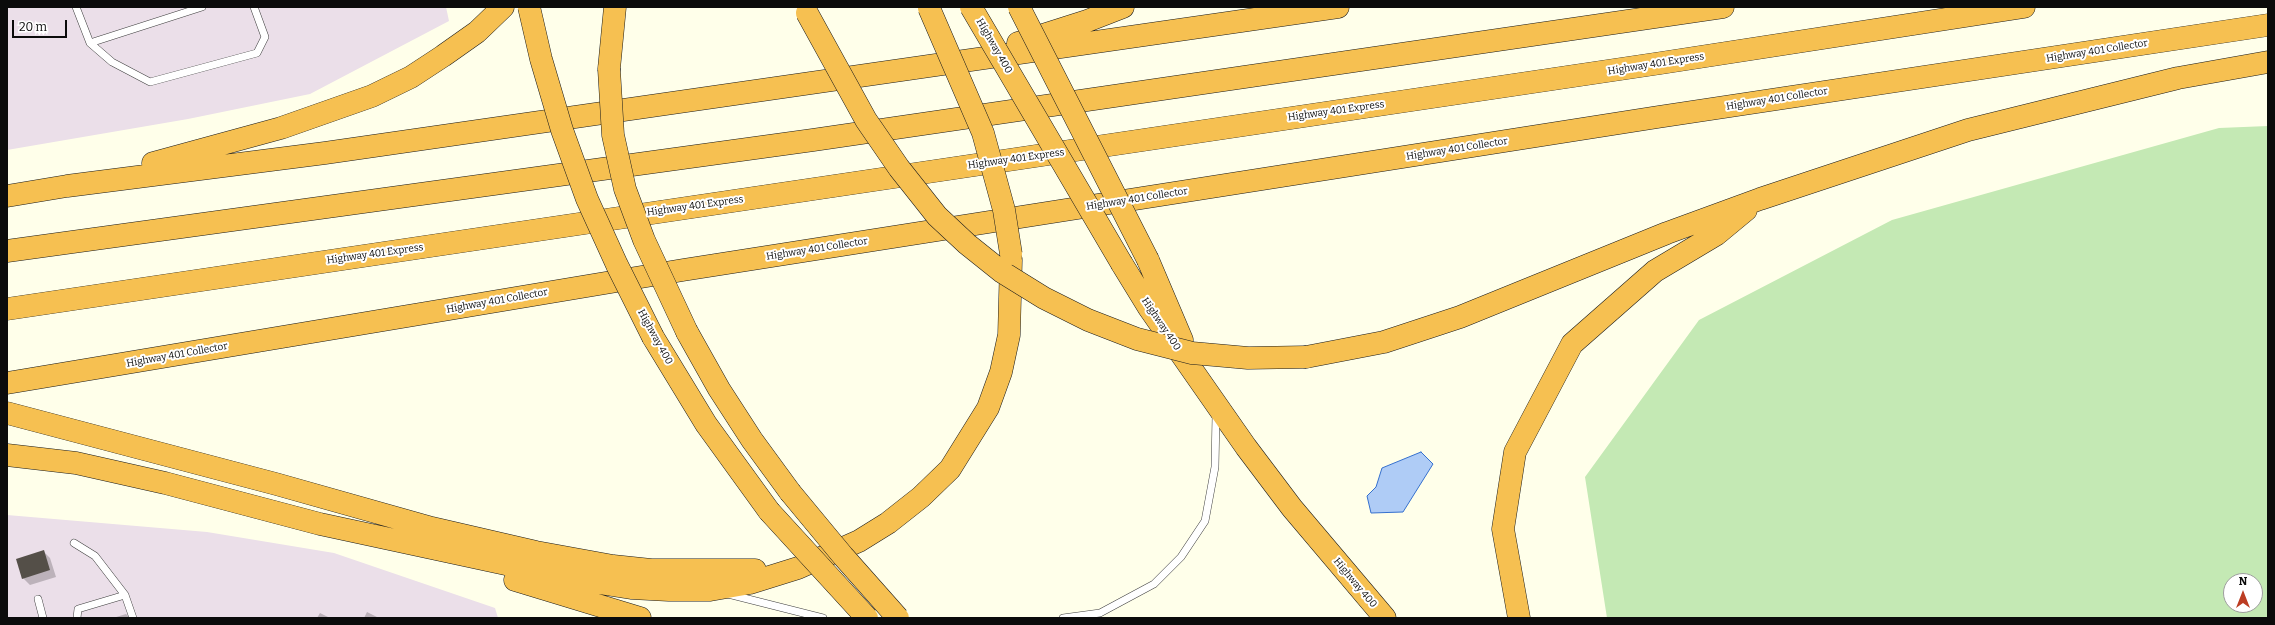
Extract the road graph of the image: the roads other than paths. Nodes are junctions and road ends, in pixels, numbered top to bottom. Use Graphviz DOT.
graph roads {
  1 [pos="76,7"];
  2 [pos="202,7"];
  3 [pos="254,7"];
  4 [pos="503,7"];
  5 [pos="529,7"];
  6 [pos="616,7"];
  7 [pos="971,7"];
  8 [pos="1018,7"];
  9 [pos="1123,7"];
  10 [pos="1338,7"];
  11 [pos="1723,7"];
  12 [pos="2024,7"];
  13 [pos="929,8"];
  14 [pos="805,10"];
  15 [pos="2268,25"];
  16 [pos="90,43"];
  17 [pos="2268,62"];
  18 [pos="925,67"];
  19 [pos="67,186"];
  20 [pos="7,196"];
  21 [pos="1760,199"];
  22 [pos="7,251"];
  23 [pos="7,309"];
  24 [pos="1200,381"];
  25 [pos="7,383"];
  26 [pos="1216,405"];
  27 [pos="7,413"];
  28 [pos="7,455"];
  29 [pos="365,534"];
  30 [pos="74,543"];
  31 [pos="798,568"];
  32 [pos="710,590"];
  33 [pos="125,595"];
  34 [pos="38,599"];
  35 [pos="43,618"];
  36 [pos="77,618"];
  37 [pos="133,618"];
  38 [pos="640,618"];
  39 [pos="823,618"];
  40 [pos="867,618"];
  41 [pos="898,618"];
  42 [pos="1063,618"];
  43 [pos="1384,618"];
  44 [pos="1518,618"];
  1 -- 16 [label="lane"];
  2 -- 16 [label="lane"];
  3 -- 16 [label="lane"];
  4 -- 19 [label="highway"];
  5 -- 40 [label="highway, Highway 400, bridge"];
  6 -- 41 [label="highway, bridge"];
  7 -- 24 [label="highway, Highway 400, bridge"];
  8 -- 24 [label="highway, bridge"];
  9 -- 18 [label="highway"];
  10 -- 18 [label="highway"];
  11 -- 22 [label="highway"];
  12 -- 23 [label="highway, Highway 401 Express"];
  13 -- 31 [label="highway, bridge"];
  14 -- 21 [label="highway, bridge"];
  15 -- 25 [label="highway, Highway 401 Collector"];
  17 -- 21 [label="highway"];
  18 -- 19 [label="highway"];
  19 -- 20 [label="highway"];
  21 -- 44 [label="highway"];
  24 -- 26 [label="highway, Highway 400"];
  26 -- 42 [label="lane"];
  26 -- 43 [label="highway, Highway 400"];
  27 -- 31 [label="highway"];
  28 -- 29 [label="highway"];
  29 -- 32 [label="highway"];
  29 -- 38 [label="highway"];
  30 -- 33 [label="lane"];
  31 -- 32 [label="highway"];
  32 -- 39 [label="lane"];
  33 -- 36 [label="lane"];
  33 -- 37 [label="lane"];
  34 -- 35 [label="lane"];
}
